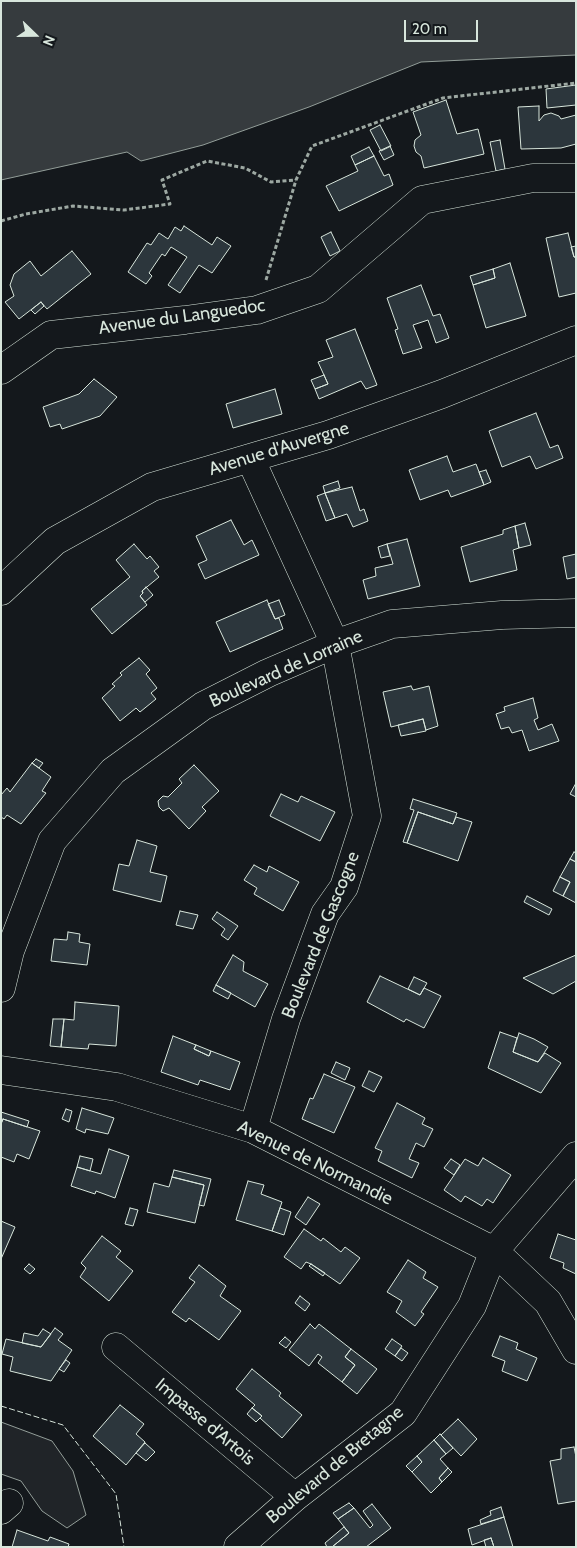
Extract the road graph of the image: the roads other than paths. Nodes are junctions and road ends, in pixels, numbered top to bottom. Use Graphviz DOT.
graph roads {
  1 [pos="576,178"];
  2 [pos="576,340"];
  3 [pos="1,370"];
  4 [pos="250,458"];
  5 [pos="1,590"];
  6 [pos="576,614"];
  7 [pos="335,644"];
  8 [pos="1,988"];
  9 [pos="1,1070"];
  10 [pos="253,1129"];
  11 [pos="576,1156"];
  12 [pos="494,1251"];
  13 [pos="116,1347"];
  14 [pos="576,1350"];
  15 [pos="295,1497"];
  16 [pos="238,1547"];
  1 -- 3 [label="street, Avenue du Languedoc"];
  2 -- 4 [label="street, Avenue d'Auvergne"];
  4 -- 5 [label="street, Avenue d'Auvergne"];
  4 -- 7 [label="street, Boulevard de Gascogne"];
  6 -- 7 [label="street, Boulevard de Lorraine"];
  7 -- 8 [label="street, Boulevard de Lorraine"];
  7 -- 10 [label="street, Boulevard de Gascogne"];
  9 -- 10 [label="street, Avenue de Normandie"];
  10 -- 12 [label="street, Avenue de Normandie"];
  11 -- 12 [label="street, Boulevard de Bretagne"];
  12 -- 14 [label="street, Avenue de Normandie"];
  12 -- 15 [label="street, Boulevard de Bretagne"];
  13 -- 15 [label="street, Impasse d'Artois"];
  15 -- 16 [label="street, Boulevard de Bretagne"];
}
